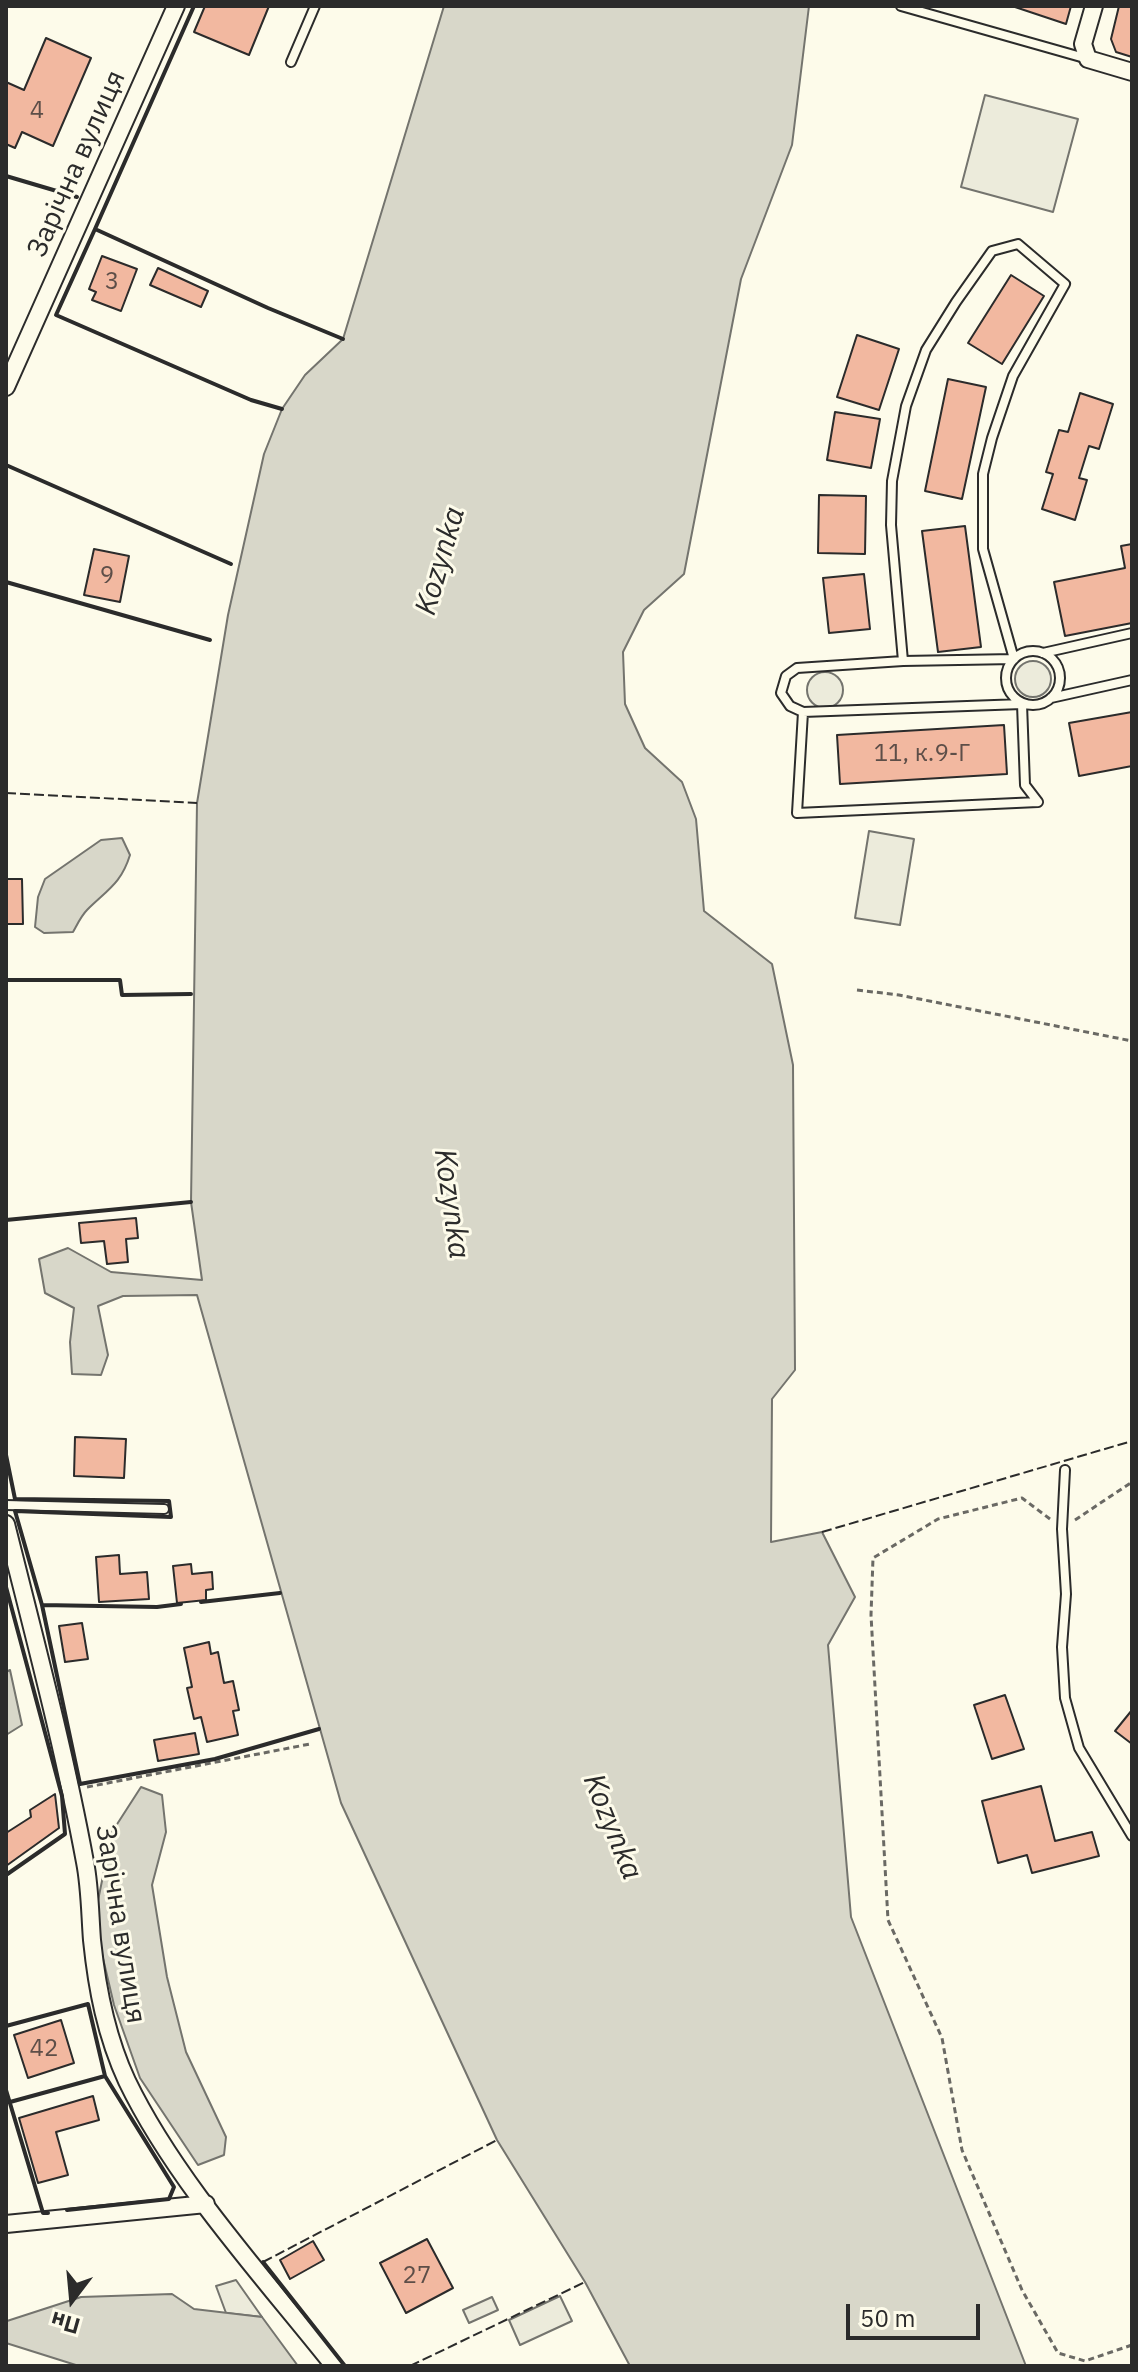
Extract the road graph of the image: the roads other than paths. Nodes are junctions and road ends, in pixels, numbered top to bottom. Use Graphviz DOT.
graph roads {
  1 [pos="176,6"];
  2 [pos="315,6"];
  3 [pos="901,6"];
  4 [pos="1094,6"];
  5 [pos="1088,59"];
  6 [pos="291,62"];
  7 [pos="1132,72"];
  8 [pos="6,387"];
  9 [pos="1132,633"];
  10 [pos="1043,653"];
  11 [pos="1014,659"];
  12 [pos="903,661"];
  13 [pos="1132,680"];
  14 [pos="1051,699"];
  15 [pos="1022,704"];
  16 [pos="803,712"];
  17 [pos="1065,1470"];
  18 [pos="6,1505"];
  19 [pos="164,1509"];
  20 [pos="6,1524"];
  21 [pos="1132,1836"];
  22 [pos="206,2204"];
  23 [pos="6,2224"];
  24 [pos="334,2366"];
  1 -- 8 [label="street, Зарічна вулиця"];
  2 -- 6 [label="lane"];
  3 -- 5 [label="lane"];
  4 -- 5 [label="street"];
  5 -- 7 [label="street"];
  9 -- 10 [label="lane"];
  10 -- 11 [label="lane"];
  10 -- 14 [label="lane"];
  11 -- 12 [label="lane"];
  11 -- 12 [label="lane"];
  11 -- 15 [label="lane"];
  12 -- 16 [label="lane"];
  13 -- 14 [label="lane"];
  14 -- 15 [label="lane"];
  15 -- 16 [label="lane"];
  15 -- 16 [label="lane"];
  17 -- 21 [label="lane"];
  18 -- 19 [label="lane"];
  20 -- 22 [label="street, Зарічна вулиця"];
  22 -- 23 [label="street"];
  22 -- 24 [label="street, Зарічна вулиця"];
}
